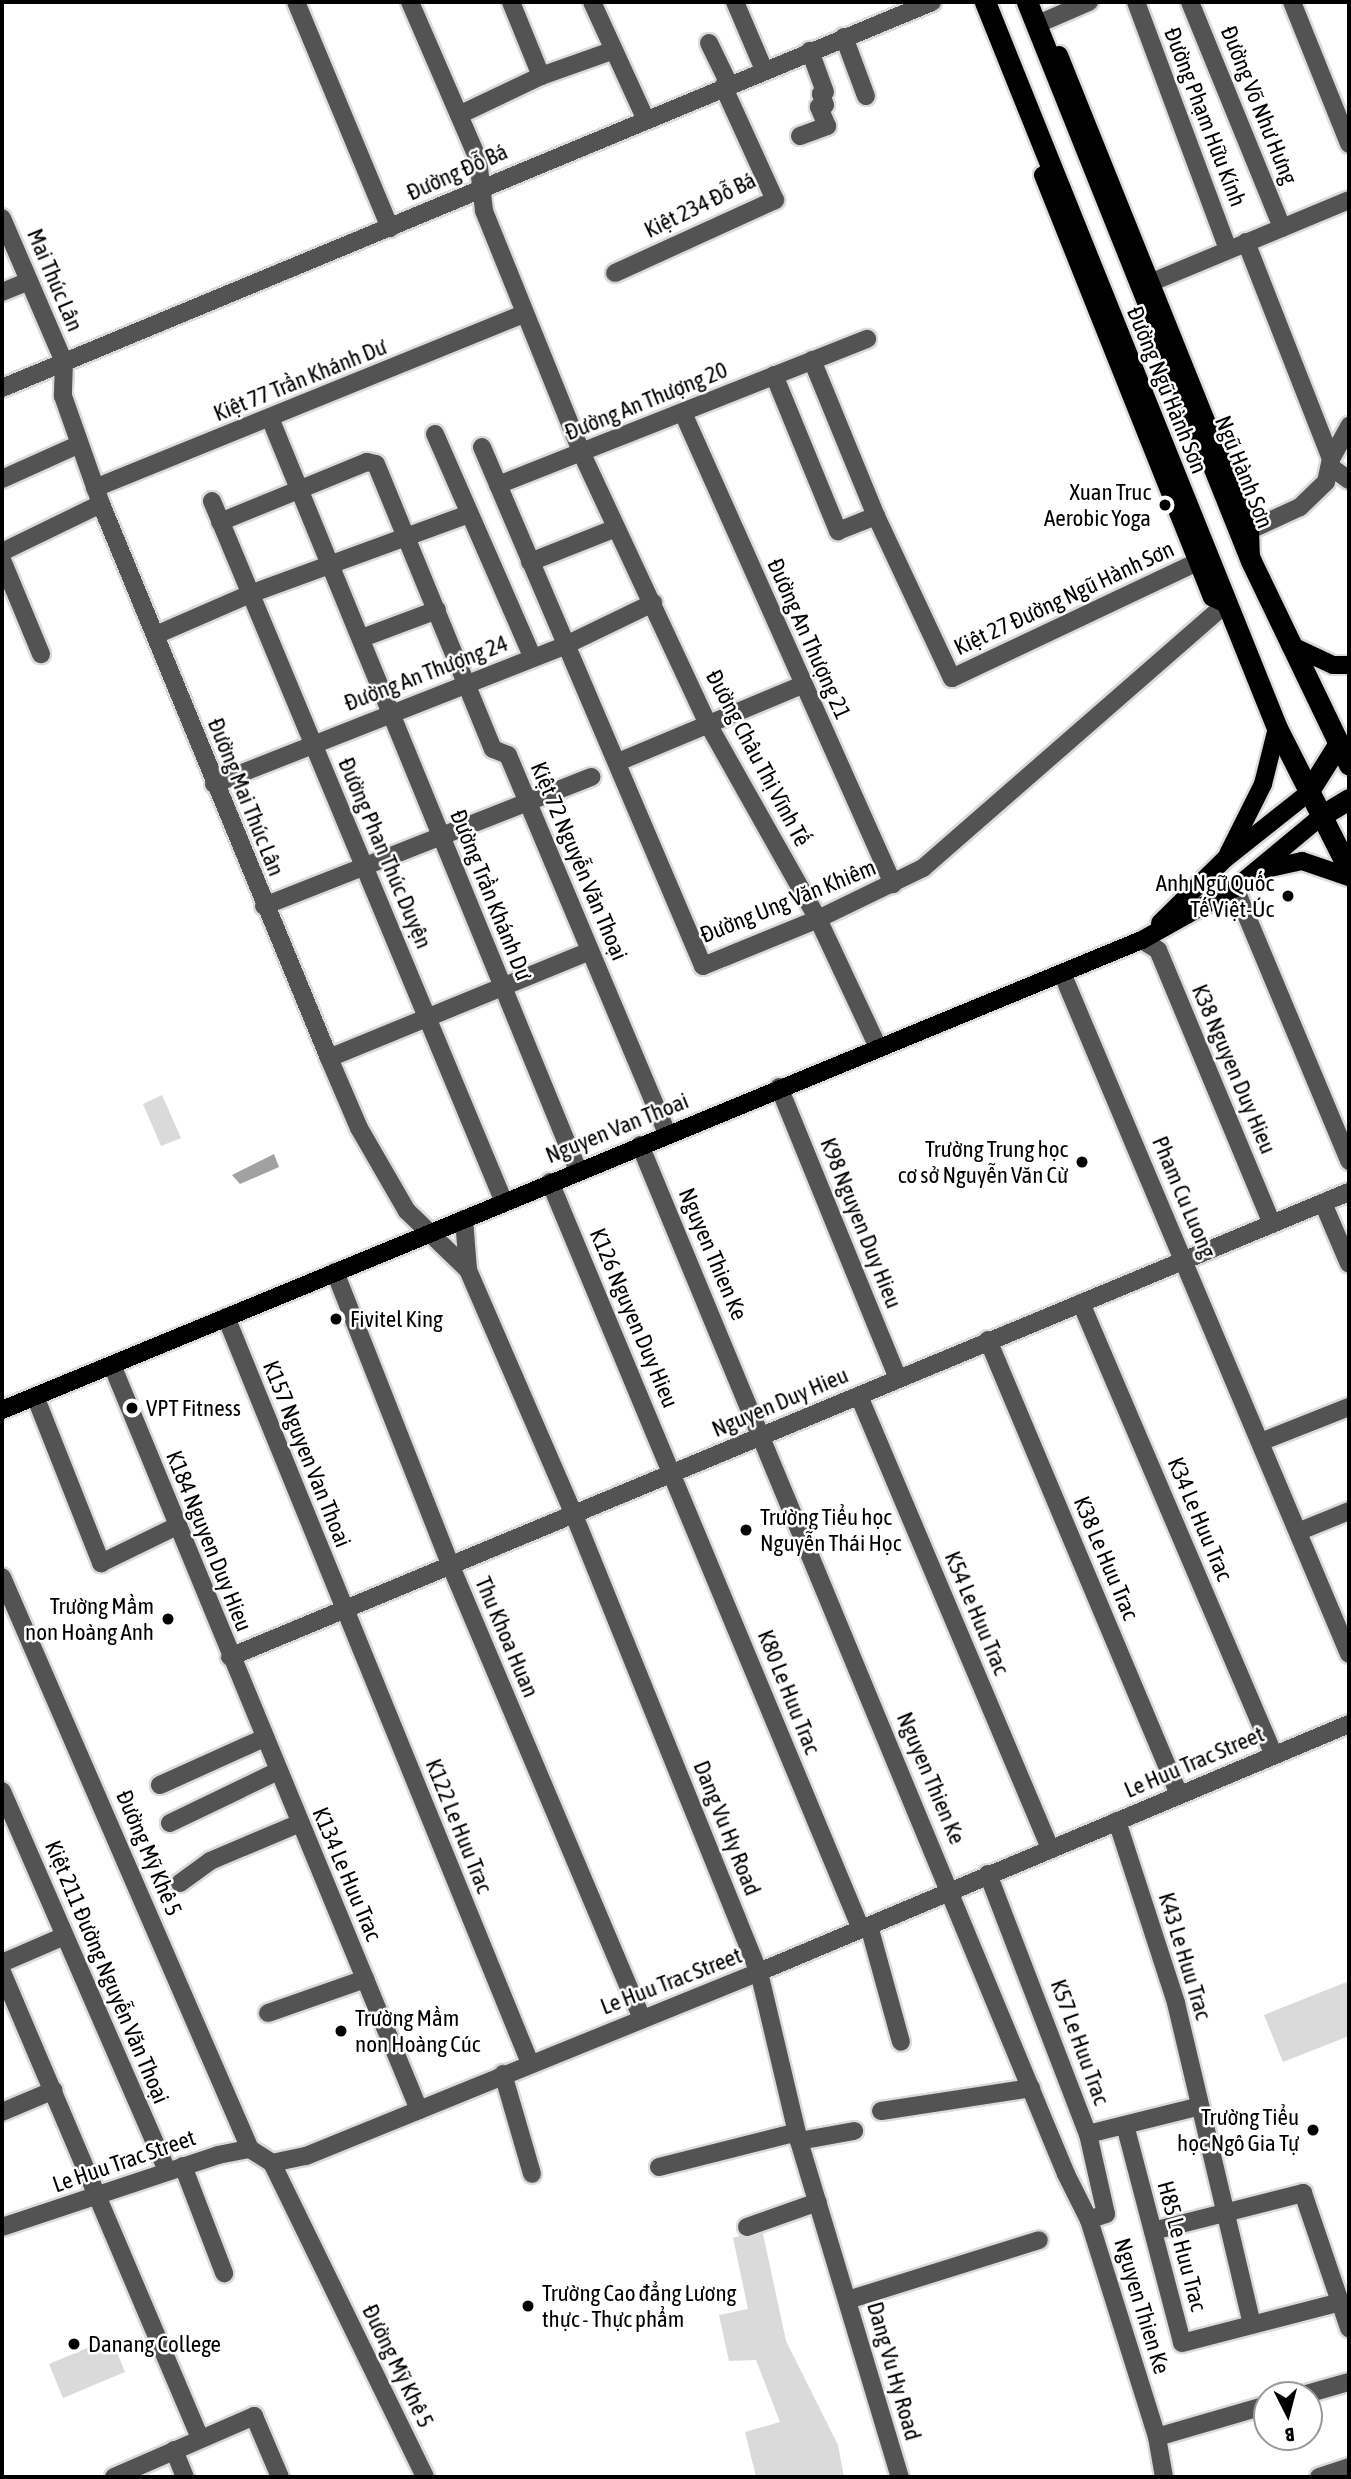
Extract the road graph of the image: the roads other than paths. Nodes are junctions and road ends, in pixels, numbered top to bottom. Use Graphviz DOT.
graph roads {
  1 [pos="296,2"];
  2 [pos="410,2"];
  3 [pos="510,2"];
  4 [pos="592,2"];
  5 [pos="735,2"];
  6 [pos="932,2"];
  7 [pos="976,2"];
  8 [pos="985,2"];
  9 [pos="1027,2"];
  10 [pos="1038,2"];
  11 [pos="1089,2"];
  12 [pos="1136,2"];
  13 [pos="1190,2"];
  14 [pos="1292,2"];
  15 [pos="1045,21"];
  16 [pos="844,37"];
  17 [pos="709,43"];
  18 [pos="614,50"];
  19 [pos="810,51"];
  20 [pos="764,70"];
  21 [pos="541,76"];
  22 [pos="726,85"];
  23 [pos="866,96"];
  24 [pos="459,115"];
  25 [pos="645,118"];
  26 [pos="800,136"];
  27 [pos="1349,144"];
  28 [pos="481,188"];
  29 [pos="1349,200"];
  30 [pos="2,218"];
  31 [pos="390,228"];
  32 [pos="1282,228"];
  33 [pos="1246,242"];
  34 [pos="1228,249"];
  35 [pos="615,273"];
  36 [pos="29,281"];
  37 [pos="1152,282"];
  38 [pos="2,292"];
  39 [pos="522,315"];
  40 [pos="867,339"];
  41 [pos="812,360"];
  42 [pos="64,362"];
  43 [pos="774,375"];
  44 [pos="2,388"];
  45 [pos="683,412"];
  46 [pos="270,418"];
  47 [pos="1349,426"];
  48 [pos="435,434"];
  49 [pos="80,444"];
  50 [pos="482,447"];
  51 [pos="582,454"];
  52 [pos="1331,463"];
  53 [pos="2,479"];
  54 [pos="1349,480"];
  55 [pos="498,485"];
  56 [pos="301,489"];
  57 [pos="98,496"];
  58 [pos="212,500"];
  59 [pos="469,514"];
  60 [pos="876,516"];
  61 [pos="220,522"];
  62 [pos="616,528"];
  63 [pos="1250,530"];
  64 [pos="405,536"];
  65 [pos="2,552"];
  66 [pos="2,560"];
  67 [pos="1202,560"];
  68 [pos="1251,561"];
  69 [pos="530,562"];
  70 [pos="332,564"];
  71 [pos="250,594"];
  72 [pos="653,603"];
  73 [pos="1226,604"];
  74 [pos="437,610"];
  75 [pos="156,635"];
  76 [pos="362,638"];
  77 [pos="566,645"];
  78 [pos="1290,645"];
  79 [pos="41,654"];
  80 [pos="533,658"];
  81 [pos="1349,665"];
  82 [pos="468,683"];
  83 [pos="802,685"];
  84 [pos="393,713"];
  85 [pos="708,724"];
  86 [pos="1277,728"];
  87 [pos="1344,735"];
  88 [pos="312,743"];
  89 [pos="618,762"];
  90 [pos="1349,765"];
  91 [pos="591,777"];
  92 [pos="214,784"];
  93 [pos="1307,793"];
  94 [pos="1349,799"];
  95 [pos="530,804"];
  96 [pos="1324,814"];
  97 [pos="440,838"];
  98 [pos="1225,859"];
  99 [pos="363,863"];
  100 [pos="1349,870"];
  101 [pos="1254,872"];
  102 [pos="1349,877"];
  103 [pos="893,884"];
  104 [pos="1235,888"];
  105 [pos="264,906"];
  106 [pos="818,919"];
  107 [pos="1142,940"];
  108 [pos="590,951"];
  109 [pos="1062,972"];
  110 [pos="502,986"];
  111 [pos="427,1017"];
  112 [pos="878,1047"];
  113 [pos="329,1058"];
  114 [pos="779,1087"];
  115 [pos="667,1134"];
  116 [pos="640,1144"];
  117 [pos="1349,1161"];
  118 [pos="578,1170"];
  119 [pos="550,1182"];
  120 [pos="1349,1192"];
  121 [pos="504,1202"];
  122 [pos="1323,1203"];
  123 [pos="464,1219"];
  124 [pos="1272,1224"];
  125 [pos="427,1233"];
  126 [pos="1185,1261"];
  127 [pos="1349,1264"];
  128 [pos="468,1270"];
  129 [pos="335,1272"];
  130 [pos="1081,1303"];
  131 [pos="226,1317"];
  132 [pos="988,1340"];
  133 [pos="111,1365"];
  134 [pos="898,1378"];
  135 [pos="35,1396"];
  136 [pos="859,1396"];
  137 [pos="1349,1407"];
  138 [pos="2,1410"];
  139 [pos="763,1438"];
  140 [pos="1263,1441"];
  141 [pos="673,1473"];
  142 [pos="1349,1511"];
  143 [pos="574,1515"];
  144 [pos="177,1526"];
  145 [pos="1300,1531"];
  146 [pos="450,1564"];
  147 [pos="2,1577"];
  148 [pos="342,1608"];
  149 [pos="1342,1612"];
  150 [pos="1349,1654"];
  151 [pos="230,1657"];
  152 [pos="1349,1724"];
  153 [pos="264,1738"];
  154 [pos="1274,1756"];
  155 [pos="278,1771"];
  156 [pos="160,1785"];
  157 [pos="2,1791"];
  158 [pos="1178,1794"];
  159 [pos="1118,1821"];
  160 [pos="170,1823"];
  161 [pos="300,1823"];
  162 [pos="1051,1849"];
  163 [pos="988,1874"];
  164 [pos="180,1883"];
  165 [pos="951,1889"];
  166 [pos="865,1928"];
  167 [pos="64,1936"];
  168 [pos="2,1963"];
  169 [pos="2,1972"];
  170 [pos="759,1972"];
  171 [pos="365,1979"];
  172 [pos="268,2013"];
  173 [pos="642,2018"];
  174 [pos="901,2042"];
  175 [pos="530,2063"];
  176 [pos="503,2074"];
  177 [pos="1031,2088"];
  178 [pos="54,2091"];
  179 [pos="1200,2106"];
  180 [pos="419,2109"];
  181 [pos="881,2111"];
  182 [pos="2,2112"];
  183 [pos="1125,2125"];
  184 [pos="854,2131"];
  185 [pos="1088,2134"];
  186 [pos="798,2137"];
  187 [pos="250,2149"];
  188 [pos="272,2163"];
  189 [pos="659,2167"];
  190 [pos="175,2169"];
  191 [pos="532,2174"];
  192 [pos="100,2196"];
  193 [pos="818,2202"];
  194 [pos="1224,2215"];
  195 [pos="1089,2220"];
  196 [pos="2,2227"];
  197 [pos="747,2227"];
  198 [pos="1153,2231"];
  199 [pos="1039,2240"];
  200 [pos="224,2273"];
  201 [pos="848,2300"];
  202 [pos="1340,2302"];
  203 [pos="1252,2324"];
  204 [pos="1349,2328"];
  205 [pos="1349,2382"];
  206 [pos="1323,2389"];
  207 [pos="1253,2409"];
  208 [pos="1157,2437"];
  209 [pos="200,2438"];
  210 [pos="174,2450"];
  211 [pos="1349,2467"];
  212 [pos="114,2477"];
  213 [pos="185,2477"];
  214 [pos="280,2477"];
  215 [pos="425,2477"];
  216 [pos="900,2477"];
  217 [pos="1164,2477"];
  218 [pos="1319,2477"];
  1 -- 31 [label="street"];
  2 -- 24 [label="street, Đường Châu Thị Vĩnh Tế"];
  3 -- 21 [label="street"];
  4 -- 18 [label="street"];
  5 -- 20 [label="street"];
  6 -- 16 [label="street, Đường Đỗ Bá"];
  7 -- 67 [label="main road"];
  8 -- 67 [label="highway, Đường Ngũ Hành Sơn"];
  9 -- 68 [label="highway, Ngũ Hành Sơn"];
  10 -- 15 [label="main road, Ngũ Hành Sơn"];
  11 -- 15 [label="street"];
  12 -- 34 [label="street, Đường Phạm Hữu Kính"];
  13 -- 32 [label="street, Đường Võ Như Hưng"];
  14 -- 27 [label="street"];
  15 -- 37 [label="main road, Ngũ Hành Sơn"];
  16 -- 19 [label="street, Đường Đỗ Bá"];
  16 -- 23 [label="street"];
  17 -- 22 [label="street"];
  18 -- 21 [label="street"];
  18 -- 25 [label="street"];
  19 -- 20 [label="street, Đường Đỗ Bá"];
  19 -- 26 [label="street"];
  20 -- 22 [label="street, Đường Đỗ Bá"];
  21 -- 24 [label="street"];
  22 -- 25 [label="street, Đường Đỗ Bá"];
  22 -- 35 [label="street, Kiệt 234 Đỗ Bá"];
  24 -- 28 [label="street, Đường Châu Thị Vĩnh Tế"];
  25 -- 28 [label="street, Đường Đỗ Bá"];
  28 -- 31 [label="street, Đường Đỗ Bá"];
  28 -- 39 [label="street, Đường Châu Thị Vĩnh Tế"];
  29 -- 32 [label="street"];
  30 -- 36 [label="street, Mai Thúc Lân"];
  31 -- 42 [label="street, Đường Đỗ Bá"];
  32 -- 33 [label="street"];
  33 -- 34 [label="street"];
  33 -- 52 [label="street"];
  34 -- 37 [label="street"];
  36 -- 38 [label="street"];
  36 -- 42 [label="street, Mai Thúc Lân"];
  37 -- 63 [label="main road, Ngũ Hành Sơn"];
  39 -- 46 [label="street, Kiệt 77 Trần Khánh Dư"];
  39 -- 51 [label="street, Đường Châu Thị Vĩnh Tế"];
  40 -- 41 [label="street, Đường An Thượng 20"];
  41 -- 43 [label="street, Đường An Thượng 20"];
  41 -- 60 [label="street"];
  42 -- 44 [label="street, Đường Đỗ Bá"];
  42 -- 49 [label="street, Đường Mai Thúc Lân"];
  43 -- 45 [label="street, Đường An Thượng 20"];
  43 -- 60 [label="street"];
  45 -- 51 [label="street, Đường An Thượng 20"];
  45 -- 83 [label="street, Đường An Thượng 21"];
  46 -- 56 [label="street, Đường Trần Khánh Dư"];
  46 -- 57 [label="street, Kiệt 77 Trần Khánh Dư"];
  47 -- 52 [label="street"];
  48 -- 59 [label="street"];
  49 -- 53 [label="street"];
  49 -- 57 [label="street, Đường Mai Thúc Lân"];
  50 -- 55 [label="street, Đường Ung Văn Khiêm"];
  51 -- 55 [label="street, Đường An Thượng 20"];
  51 -- 62 [label="street, Đường Châu Thị Vĩnh Tế"];
  52 -- 54 [label="street"];
  52 -- 63 [label="street"];
  55 -- 69 [label="street, Đường Ung Văn Khiêm"];
  56 -- 61 [label="street"];
  56 -- 64 [label="street, Kiệt 72 Nguyễn Văn Thoại"];
  56 -- 70 [label="street, Đường Trần Khánh Dư"];
  57 -- 65 [label="street, Kiệt 77 Trần Khánh Dư"];
  57 -- 75 [label="street, Đường Mai Thúc Lân"];
  58 -- 61 [label="street, Đường Phan Thúc Duyện"];
  59 -- 64 [label="street"];
  59 -- 80 [label="street"];
  60 -- 67 [label="street, Kiệt 27 Đường Ngũ Hành Sơn"];
  61 -- 71 [label="street, Đường Phan Thúc Duyện"];
  62 -- 69 [label="street"];
  62 -- 72 [label="street, Đường Châu Thị Vĩnh Tế"];
  63 -- 68 [label="main road, Ngũ Hành Sơn"];
  64 -- 70 [label="street"];
  64 -- 74 [label="street, Kiệt 72 Nguyễn Văn Thoại"];
  66 -- 79 [label="street"];
  67 -- 73 [label="highway, Đường Ngũ Hành Sơn"];
  68 -- 78 [label="highway"];
  69 -- 77 [label="street, Đường Ung Văn Khiêm"];
  70 -- 71 [label="street"];
  70 -- 76 [label="street, Đường Trần Khánh Dư"];
  71 -- 75 [label="street"];
  71 -- 88 [label="street, Đường Phan Thúc Duyện"];
  72 -- 77 [label="street, Đường An Thượng 24"];
  72 -- 85 [label="street, Đường Châu Thị Vĩnh Tế"];
  73 -- 86 [label="highway, Đường Ngũ Hành Sơn"];
  73 -- 103 [label="street, Đường Ung Văn Khiêm"];
  74 -- 76 [label="street"];
  74 -- 82 [label="street, Kiệt 72 Nguyễn Văn Thoại"];
  75 -- 92 [label="street, Đường Mai Thúc Lân"];
  76 -- 84 [label="street, Đường Trần Khánh Dư"];
  77 -- 80 [label="street, Đường An Thượng 24"];
  77 -- 89 [label="street, Đường Ung Văn Khiêm"];
  78 -- 81 [label="main road"];
  78 -- 87 [label="highway"];
  80 -- 82 [label="street, Đường An Thượng 24"];
  82 -- 84 [label="street, Đường An Thượng 24"];
  82 -- 95 [label="street, Kiệt 72 Nguyễn Văn Thoại"];
  83 -- 85 [label="street"];
  83 -- 103 [label="street, Đường An Thượng 21"];
  84 -- 88 [label="street, Đường An Thượng 24"];
  84 -- 97 [label="street, Đường Trần Khánh Dư"];
  85 -- 89 [label="street"];
  85 -- 106 [label="street, Đường Châu Thị Vĩnh Tế"];
  86 -- 93 [label="highway, Đường Ngũ Hành Sơn"];
  86 -- 98 [label="main road"];
  87 -- 90 [label="highway"];
  87 -- 93 [label="highway"];
  88 -- 92 [label="street, Đường An Thượng 24"];
  88 -- 99 [label="street, Đường Phan Thúc Duyện"];
  89 -- 106 [label="street, Đường Ung Văn Khiêm"];
  91 -- 95 [label="street"];
  92 -- 105 [label="street, Đường Mai Thúc Lân"];
  93 -- 96 [label="highway, Đường Ngũ Hành Sơn"];
  93 -- 98 [label="main road"];
  94 -- 96 [label="highway"];
  95 -- 97 [label="street"];
  95 -- 108 [label="street, Kiệt 72 Nguyễn Văn Thoại"];
  96 -- 100 [label="highway, Đường Ngũ Hành Sơn"];
  96 -- 101 [label="main road, Nguyen Van Thoai"];
  97 -- 99 [label="street"];
  97 -- 110 [label="street, Đường Trần Khánh Dư"];
  98 -- 107 [label="main road"];
  99 -- 105 [label="street"];
  99 -- 111 [label="street, Đường Phan Thúc Duyện"];
  101 -- 102 [label="main road"];
  101 -- 104 [label="main road, Nguyen Van Thoai"];
  103 -- 106 [label="street, Đường Ung Văn Khiêm"];
  104 -- 107 [label="main road, Nguyen Van Thoai"];
  104 -- 117 [label="street"];
  105 -- 113 [label="street, Đường Mai Thúc Lân"];
  106 -- 112 [label="street, Đường Châu Thị Vĩnh Tế"];
  107 -- 109 [label="main road, Nguyen Van Thoai"];
  107 -- 124 [label="street, K38 Nguyen Duy Hieu"];
  108 -- 110 [label="street"];
  108 -- 115 [label="street, Kiệt 72 Nguyễn Văn Thoại"];
  109 -- 112 [label="main road, Nguyen Van Thoai"];
  109 -- 126 [label="street, Pham Cu Luong"];
  110 -- 111 [label="street"];
  110 -- 118 [label="street, Đường Trần Khánh Dư"];
  111 -- 113 [label="street"];
  111 -- 121 [label="street, Đường Phan Thúc Duyện"];
  112 -- 114 [label="main road, Nguyen Van Thoai"];
  113 -- 125 [label="street, Đường Mai Thúc Lân"];
  114 -- 115 [label="main road, Nguyen Van Thoai"];
  114 -- 134 [label="street, K98 Nguyen Duy Hieu"];
  115 -- 116 [label="main road, Nguyen Van Thoai"];
  116 -- 118 [label="main road, Nguyen Van Thoai"];
  116 -- 139 [label="street, Nguyen Thien Ke"];
  118 -- 119 [label="main road, Nguyen Van Thoai"];
  119 -- 121 [label="main road, Nguyen Van Thoai"];
  119 -- 141 [label="street, K126 Nguyen Duy Hieu"];
  120 -- 122 [label="street, Nguyen Duy Hieu"];
  121 -- 123 [label="main road, Nguyen Van Thoai"];
  122 -- 124 [label="street, Nguyen Duy Hieu"];
  122 -- 127 [label="street"];
  123 -- 125 [label="main road, Nguyen Van Thoai"];
  123 -- 128 [label="street"];
  124 -- 126 [label="street, Nguyen Duy Hieu"];
  125 -- 128 [label="street, Dang Vu Hy Road"];
  125 -- 129 [label="main road, Nguyen Van Thoai"];
  126 -- 130 [label="street, Nguyen Duy Hieu"];
  126 -- 140 [label="street, Pham Cu Luong"];
  128 -- 143 [label="street, Dang Vu Hy Road"];
  129 -- 131 [label="main road, Nguyen Van Thoai"];
  129 -- 146 [label="street, Thu Khoa Huan"];
  130 -- 132 [label="street, Nguyen Duy Hieu"];
  130 -- 154 [label="street, K34 Le Huu Trac"];
  131 -- 133 [label="main road, Nguyen Van Thoai"];
  131 -- 148 [label="street, K157 Nguyen Van Thoai"];
  132 -- 134 [label="street, Nguyen Duy Hieu"];
  132 -- 158 [label="street, K38 Le Huu Trac"];
  133 -- 135 [label="main road, Nguyen Van Thoai"];
  133 -- 144 [label="street, K184 Nguyen Duy Hieu"];
  134 -- 136 [label="street, Nguyen Duy Hieu"];
  135 -- 138 [label="main road, Nguyen Van Thoai"];
  135 -- 144 [label="street"];
  136 -- 139 [label="street, Nguyen Duy Hieu"];
  136 -- 162 [label="street, K54 Le Huu Trac"];
  137 -- 140 [label="street"];
  139 -- 141 [label="street, Nguyen Duy Hieu"];
  139 -- 165 [label="street, Nguyen Thien Ke"];
  140 -- 145 [label="street, Pham Cu Luong"];
  141 -- 143 [label="street, Nguyen Duy Hieu"];
  141 -- 166 [label="street, K80 Le Huu Trac"];
  142 -- 145 [label="street"];
  143 -- 146 [label="street, Nguyen Duy Hieu"];
  143 -- 170 [label="street, Dang Vu Hy Road"];
  144 -- 151 [label="street, K184 Nguyen Duy Hieu"];
  145 -- 149 [label="street, Pham Cu Luong"];
  146 -- 148 [label="street, Nguyen Duy Hieu"];
  146 -- 173 [label="street, Thu Khoa Huan"];
  147 -- 187 [label="street, Đường Mỹ Khê 5"];
  148 -- 151 [label="street, Nguyen Duy Hieu"];
  148 -- 175 [label="street, K122 Le Huu Trac"];
  149 -- 150 [label="street, Pham Cu Luong"];
  151 -- 153 [label="street, K134 Le Huu Trac"];
  152 -- 154 [label="street, Le Huu Trac Street"];
  153 -- 155 [label="street, K134 Le Huu Trac"];
  153 -- 156 [label="street"];
  154 -- 158 [label="street, Le Huu Trac Street"];
  155 -- 160 [label="street"];
  155 -- 161 [label="street, K134 Le Huu Trac"];
  157 -- 167 [label="street, Kiệt 211 Đường Nguyễn Văn Thoại"];
  158 -- 159 [label="street, Le Huu Trac Street"];
  159 -- 162 [label="street, Le Huu Trac Street"];
  159 -- 179 [label="street, K43 Le Huu Trac"];
  161 -- 164 [label="street"];
  161 -- 171 [label="street, K134 Le Huu Trac"];
  162 -- 163 [label="street, Le Huu Trac Street"];
  163 -- 165 [label="street, Le Huu Trac Street"];
  163 -- 185 [label="street, K57 Le Huu Trac"];
  165 -- 166 [label="street, Le Huu Trac Street"];
  165 -- 177 [label="street, Nguyen Thien Ke"];
  166 -- 170 [label="street, Le Huu Trac Street"];
  166 -- 174 [label="street, K80 Le Huu Trac"];
  167 -- 168 [label="street"];
  167 -- 190 [label="street, Kiệt 211 Đường Nguyễn Văn Thoại"];
  169 -- 178 [label="street"];
  170 -- 173 [label="street, Le Huu Trac Street"];
  170 -- 186 [label="street, Dang Vu Hy Road"];
  171 -- 172 [label="street"];
  171 -- 180 [label="street, K134 Le Huu Trac"];
  173 -- 175 [label="street, Le Huu Trac Street"];
  175 -- 176 [label="street, Le Huu Trac Street"];
  176 -- 180 [label="street, Le Huu Trac Street"];
  176 -- 191 [label="street"];
  177 -- 181 [label="street"];
  177 -- 195 [label="street, Nguyen Thien Ke"];
  178 -- 182 [label="street"];
  178 -- 192 [label="street"];
  179 -- 183 [label="street"];
  179 -- 194 [label="street, K43 Le Huu Trac"];
  180 -- 188 [label="street, Le Huu Trac Street"];
  183 -- 185 [label="street"];
  183 -- 198 [label="street, H85 Le Huu Trac"];
  184 -- 186 [label="street"];
  185 -- 195 [label="street, K57 Le Huu Trac"];
  186 -- 189 [label="street"];
  186 -- 193 [label="street, Dang Vu Hy Road"];
  187 -- 188 [label="street"];
  187 -- 190 [label="street, Le Huu Trac Street"];
  188 -- 215 [label="street, Đường Mỹ Khê 5"];
  190 -- 192 [label="street, Le Huu Trac Street"];
  190 -- 200 [label="street, Kiệt 211 Đường Nguyễn Văn Thoại"];
  192 -- 196 [label="street, Le Huu Trac Street"];
  192 -- 209 [label="street"];
  193 -- 197 [label="street"];
  193 -- 201 [label="street, Dang Vu Hy Road"];
  194 -- 198 [label="street"];
  194 -- 202 [label="street"];
  194 -- 203 [label="street, K43 Le Huu Trac"];
  195 -- 208 [label="street, Nguyen Thien Ke"];
  198 -- 203 [label="street, H85 Le Huu Trac"];
  199 -- 201 [label="street"];
  201 -- 216 [label="street, Dang Vu Hy Road"];
  202 -- 203 [label="street, H85 Le Huu Trac"];
  202 -- 204 [label="street"];
  205 -- 206 [label="street"];
  207 -- 208 [label="street"];
  208 -- 217 [label="street, Nguyen Thien Ke"];
  209 -- 210 [label="street"];
  209 -- 214 [label="street"];
  210 -- 212 [label="street"];
  210 -- 213 [label="street"];
  211 -- 218 [label="street"];
}
